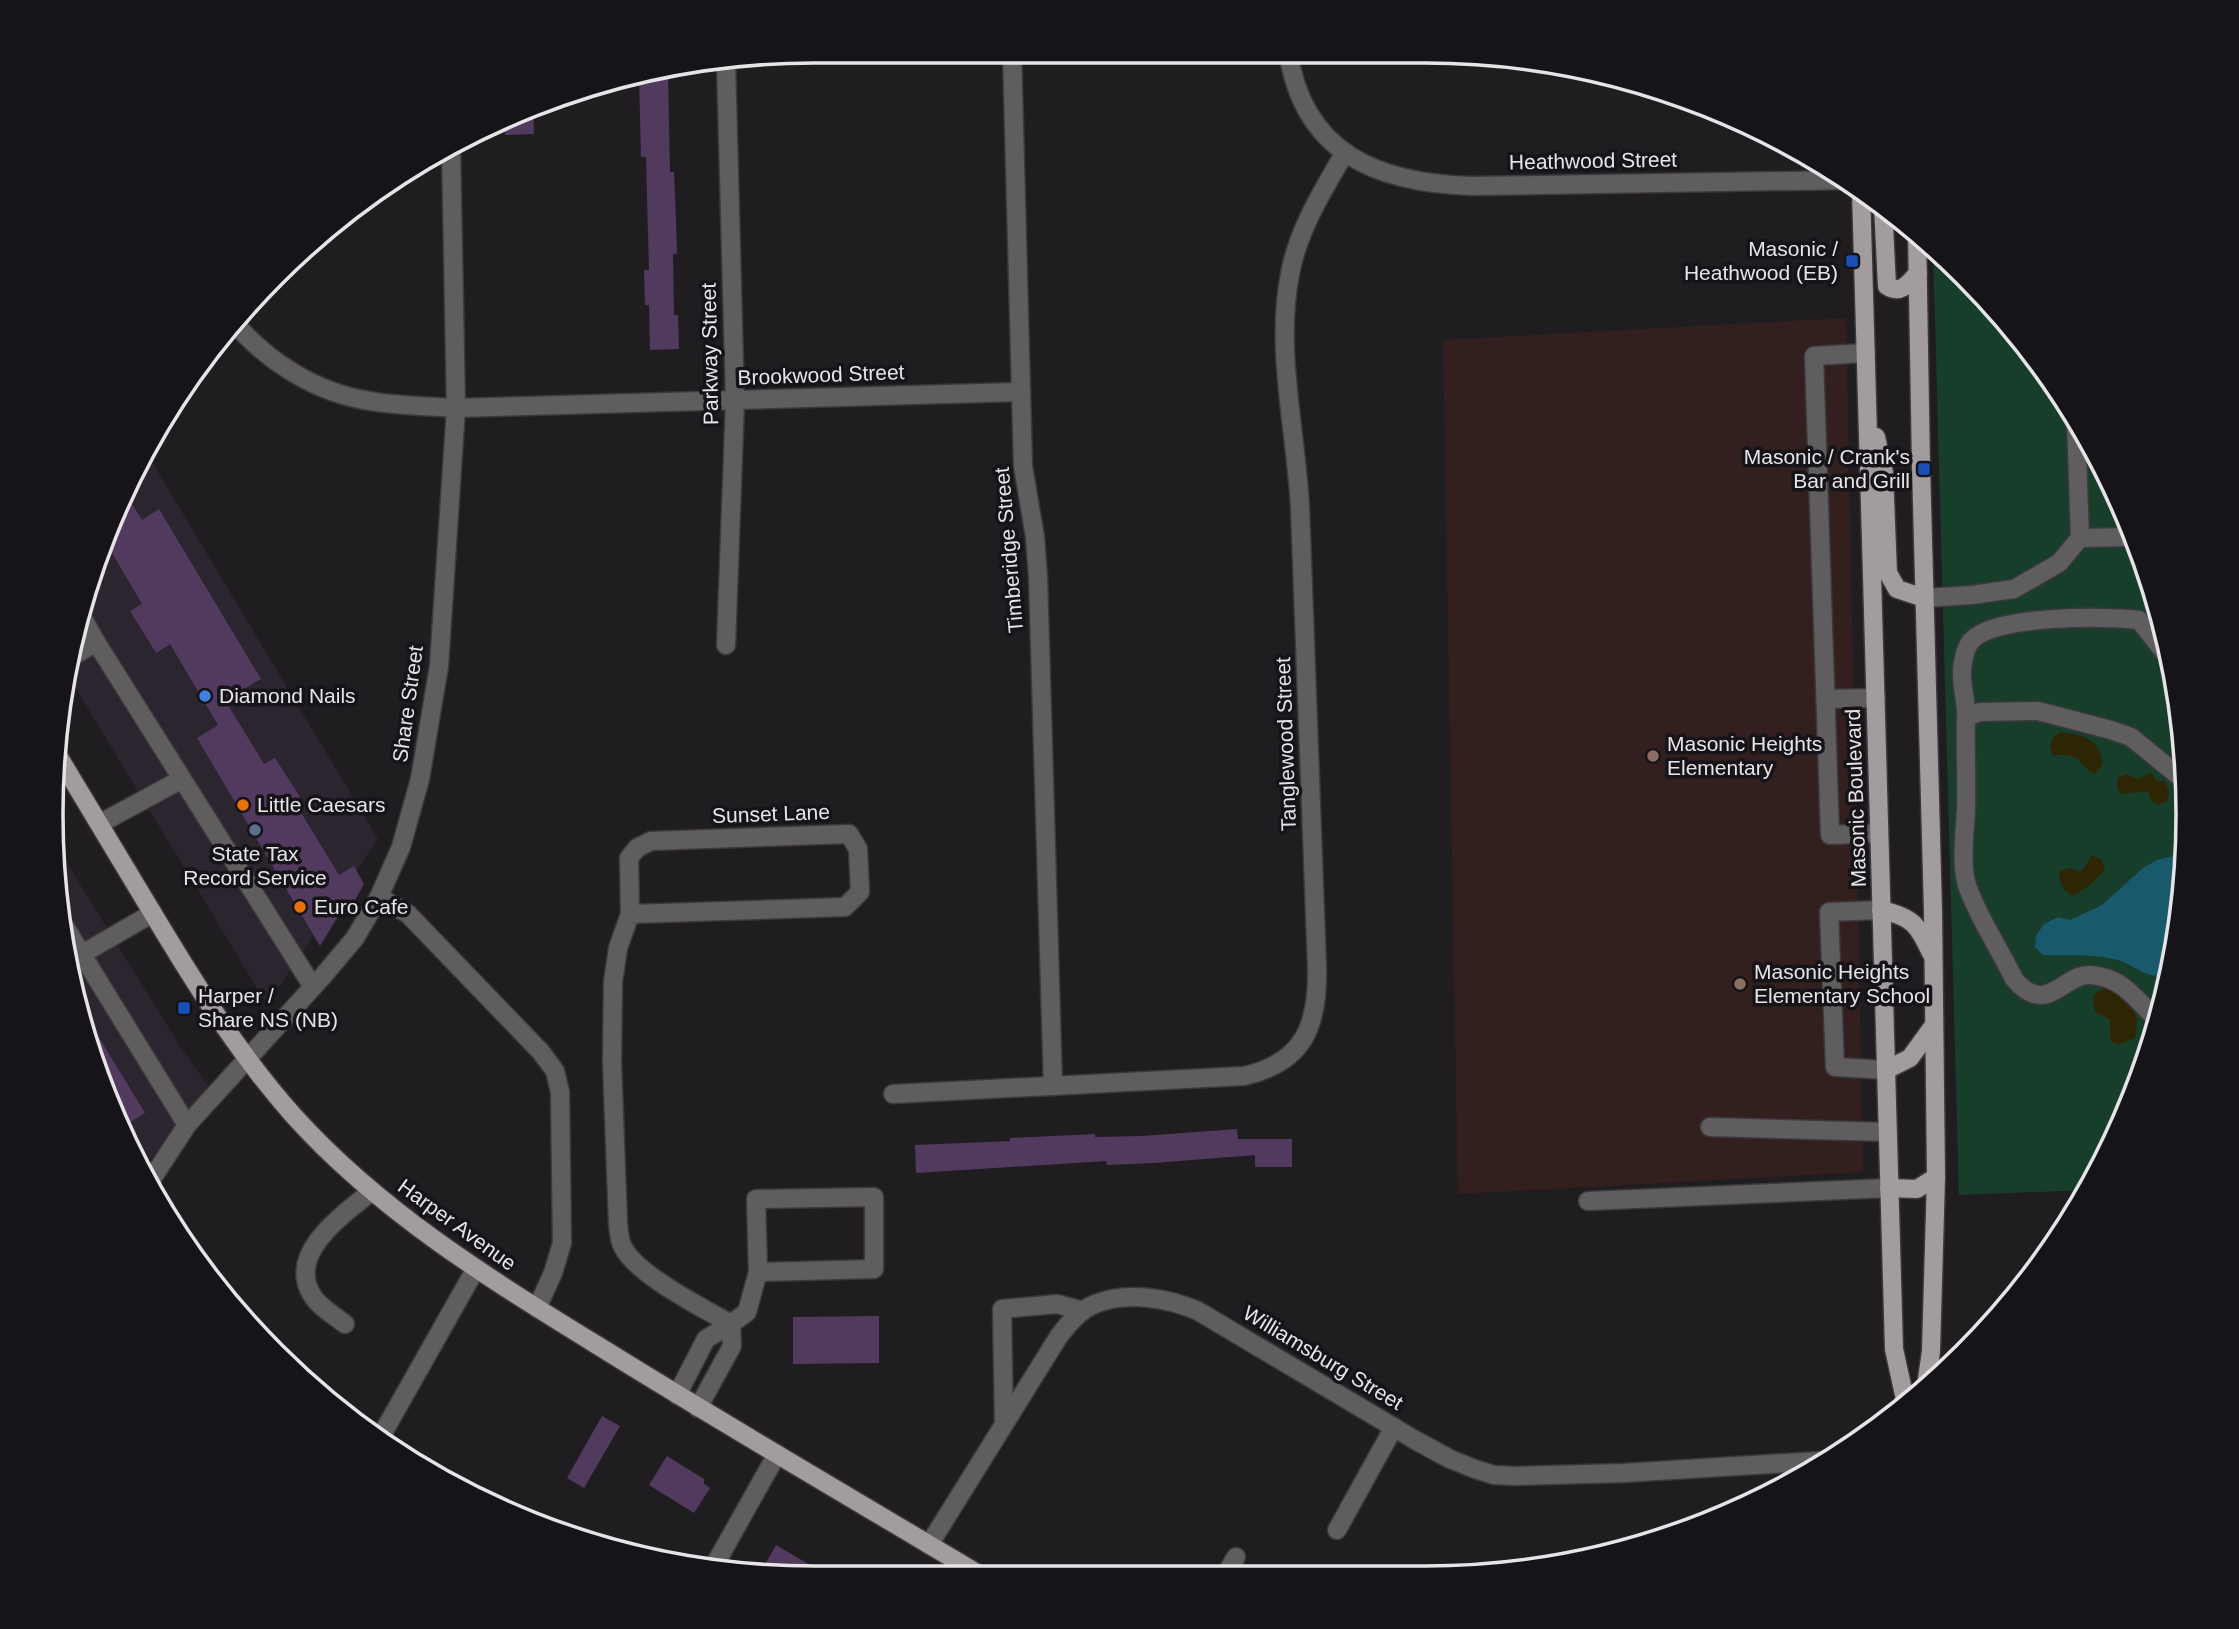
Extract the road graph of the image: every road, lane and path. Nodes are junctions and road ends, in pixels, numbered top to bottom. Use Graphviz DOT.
graph roads {
  1 [pos="1012,63"];
  2 [pos="1290,63"];
  3 [pos="726,68"];
  4 [pos="1344,154"];
  5 [pos="451,157"];
  6 [pos="1826,180"];
  7 [pos="1861,204"];
  8 [pos="1884,219"];
  9 [pos="1917,247"];
  10 [pos="1918,274"];
  11 [pos="241,329"];
  12 [pos="1866,353"];
  13 [pos="1021,392"];
  14 [pos="1867,392"];
  15 [pos="735,401"];
  16 [pos="456,408"];
  17 [pos="2080,448"];
  18 [pos="2123,537"];
  19 [pos="2080,538"];
  20 [pos="1924,598"];
  21 [pos="87,627"];
  22 [pos="2155,640"];
  23 [pos="96,642"];
  24 [pos="726,645"];
  25 [pos="81,651"];
  26 [pos="1876,698"];
  27 [pos="1826,699"];
  28 [pos="1966,717"];
  29 [pos="65,767"];
  30 [pos="2174,772"];
  31 [pos="182,779"];
  32 [pos="99,824"];
  33 [pos="1879,833"];
  34 [pos="379,897"];
  35 [pos="1881,911"];
  36 [pos="153,913"];
  37 [pos="630,914"];
  38 [pos="74,941"];
  39 [pos="82,954"];
  40 [pos="1934,960"];
  41 [pos="313,987"];
  42 [pos="2149,1011"];
  43 [pos="1934,1025"];
  44 [pos="247,1059"];
  45 [pos="1885,1070"];
  46 [pos="1053,1086"];
  47 [pos="893,1094"];
  48 [pos="187,1125"];
  49 [pos="1710,1127"];
  50 [pos="1887,1132"];
  51 [pos="155,1174"];
  52 [pos="1936,1177"];
  53 [pos="1889,1188"];
  54 [pos="372,1191"];
  55 [pos="1588,1201"];
  56 [pos="475,1270"];
  57 [pos="758,1272"];
  58 [pos="537,1308"];
  59 [pos="1083,1311"];
  60 [pos="345,1324"];
  61 [pos="731,1324"];
  62 [pos="1928,1373"];
  63 [pos="1904,1393"];
  64 [pos="677,1395"];
  65 [pos="698,1408"];
  66 [pos="1004,1424"];
  67 [pos="1394,1427"];
  68 [pos="384,1430"];
  69 [pos="777,1454"];
  70 [pos="1805,1462"];
  71 [pos="1337,1530"];
  72 [pos="929,1545"];
  73 [pos="1236,1557"];
  74 [pos="717,1560"];
  75 [pos="965,1566"];
  76 [pos="1231,1566"];
  1 -- 13 [label="street, Timberidge Street"];
  2 -- 4 [label="street"];
  3 -- 15 [label="street, Parkway Street"];
  4 -- 6 [label="street, Heathwood Street"];
  4 -- 46 [label="street, Tanglewood Street"];
  5 -- 16 [label="street, Share Street"];
  7 -- 12 [label="main road, Masonic Boulevard"];
  8 -- 10 [label="main road"];
  9 -- 10 [label="main road"];
  10 -- 20 [label="main road"];
  11 -- 16 [label="street, Brookwood Street"];
  12 -- 14 [label="main road, Masonic Boulevard"];
  12 -- 27 [label="street"];
  13 -- 15 [label="street, Brookwood Street"];
  13 -- 46 [label="street, Timberidge Street"];
  14 -- 20 [label="main road"];
  14 -- 26 [label="main road, Masonic Boulevard"];
  15 -- 16 [label="street, Brookwood Street"];
  15 -- 24 [label="street, Parkway Street"];
  16 -- 34 [label="street, Share Street"];
  17 -- 19 [label="street"];
  18 -- 19 [label="street"];
  19 -- 20 [label="street"];
  20 -- 40 [label="main road"];
  21 -- 23 [label="street"];
  22 -- 28 [label="street"];
  23 -- 25 [label="street"];
  23 -- 31 [label="street"];
  26 -- 27 [label="street"];
  26 -- 33 [label="main road, Masonic Boulevard"];
  27 -- 33 [label="street"];
  28 -- 30 [label="street"];
  28 -- 42 [label="street"];
  29 -- 32 [label="main road, Harper Avenue"];
  31 -- 32 [label="street"];
  31 -- 41 [label="street"];
  32 -- 36 [label="main road, Harper Avenue"];
  33 -- 35 [label="main road, Masonic Boulevard"];
  34 -- 41 [label="street, Share Street"];
  34 -- 58 [label="street"];
  35 -- 40 [label="main road"];
  35 -- 45 [label="main road, Masonic Boulevard"];
  35 -- 45 [label="street"];
  36 -- 39 [label="street"];
  36 -- 44 [label="main road, Harper Avenue"];
  37 -- 37 [label="street, Sunset Lane"];
  37 -- 61 [label="street, Sunset Lane"];
  38 -- 39 [label="street"];
  39 -- 48 [label="street"];
  40 -- 43 [label="main road"];
  41 -- 44 [label="street, Share Street"];
  43 -- 45 [label="main road"];
  43 -- 52 [label="main road"];
  44 -- 48 [label="street, Share Street"];
  44 -- 54 [label="main road, Harper Avenue"];
  45 -- 50 [label="main road, Masonic Boulevard"];
  46 -- 47 [label="street, Tanglewood Street"];
  48 -- 51 [label="street, Share Street"];
  49 -- 50 [label="street"];
  50 -- 53 [label="main road, Masonic Boulevard"];
  52 -- 53 [label="main road"];
  52 -- 62 [label="main road"];
  53 -- 55 [label="street"];
  53 -- 63 [label="main road, Masonic Boulevard"];
  54 -- 56 [label="main road, Harper Avenue"];
  54 -- 60 [label="street"];
  56 -- 58 [label="main road, Harper Avenue"];
  56 -- 68 [label="street"];
  57 -- 57 [label="street"];
  57 -- 61 [label="street"];
  58 -- 64 [label="main road, Harper Avenue"];
  59 -- 66 [label="street, Williamsburg Street"];
  59 -- 66 [label="street"];
  59 -- 67 [label="street, Williamsburg Street"];
  61 -- 64 [label="street"];
  61 -- 65 [label="street"];
  64 -- 65 [label="main road, Harper Avenue"];
  65 -- 69 [label="main road, Harper Avenue"];
  66 -- 72 [label="street, Williamsburg Street"];
  67 -- 70 [label="street, Williamsburg Street"];
  67 -- 71 [label="street"];
  69 -- 72 [label="main road, Harper Avenue"];
  69 -- 74 [label="street"];
  72 -- 75 [label="main road, Harper Avenue"];
  73 -- 76 [label="street"];
}
